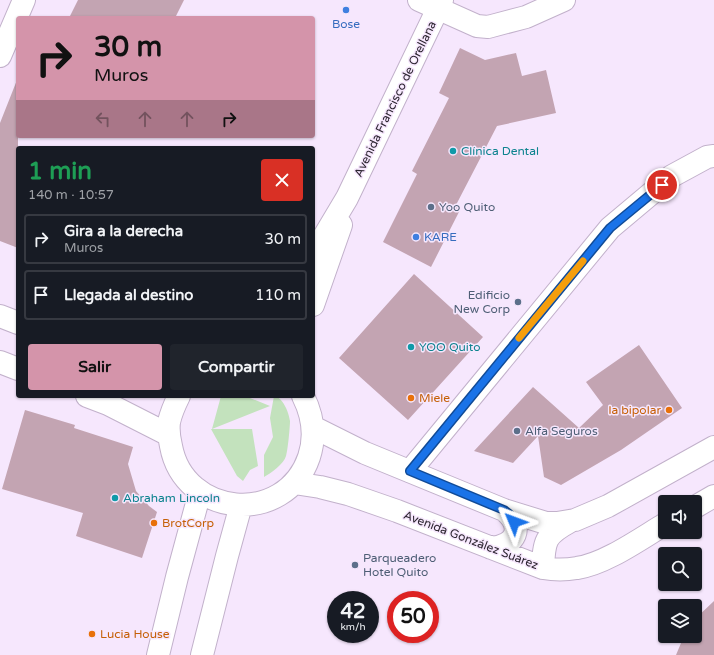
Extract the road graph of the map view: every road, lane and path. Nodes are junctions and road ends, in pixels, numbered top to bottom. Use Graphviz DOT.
graph roads {
  1 [pos="24,0"];
  2 [pos="564,0"];
  3 [pos="433,3"];
  4 [pos="17,16"];
  5 [pos="16,19"];
  6 [pos="0,56"];
  7 [pos="714,156"];
  8 [pos="347,198"];
  9 [pos="315,252"];
  10 [pos="315,300"];
  11 [pos="0,316"];
  12 [pos="16,322"];
  13 [pos="0,362"];
  14 [pos="16,368"];
  15 [pos="93,398"];
  16 [pos="178,398"];
  17 [pos="304,398"];
  18 [pos="313,427"];
  19 [pos="169,435"];
  20 [pos="714,447"];
  21 [pos="410,471"];
  22 [pos="294,483"];
  23 [pos="200,492"];
  24 [pos="714,496"];
  25 [pos="702,503"];
  26 [pos="241,505"];
  27 [pos="504,510"];
  28 [pos="569,522"];
  29 [pos="658,528"];
  30 [pos="491,548"];
  31 [pos="543,568"];
  32 [pos="158,655"];
  33 [pos="202,655"];
  1 -- 4 [label="main road"];
  2 -- 3 [label="main road"];
  3 -- 8 [label="main road, Avenida Francisco de Orellana"];
  5 -- 6 [label="main road"];
  7 -- 21 [label="main road"];
  8 -- 9 [label="main road, Avenida Francisco de Orellana"];
  8 -- 10 [label="main road, Avenida Francisco de Orellana"];
  11 -- 12 [label="main road"];
  13 -- 14 [label="main road"];
  15 -- 19 [label="main road"];
  16 -- 19 [label="main road"];
  17 -- 18 [label="main road"];
  18 -- 21 [label="main road"];
  18 -- 22 [label="main road"];
  19 -- 23 [label="main road"];
  20 -- 28 [label="main road"];
  21 -- 27 [label="main road"];
  22 -- 26 [label="main road"];
  22 -- 30 [label="main road, Avenida González Suárez"];
  23 -- 26 [label="main road"];
  23 -- 32 [label="main road"];
  24 -- 25 [label="main road"];
  26 -- 33 [label="main road"];
  27 -- 28 [label="main road"];
  27 -- 30 [label="main road"];
  28 -- 31 [label="main road"];
  29 -- 31 [label="main road, Avenida González Suárez"];
  30 -- 31 [label="main road, Avenida González Suárez"];
}
